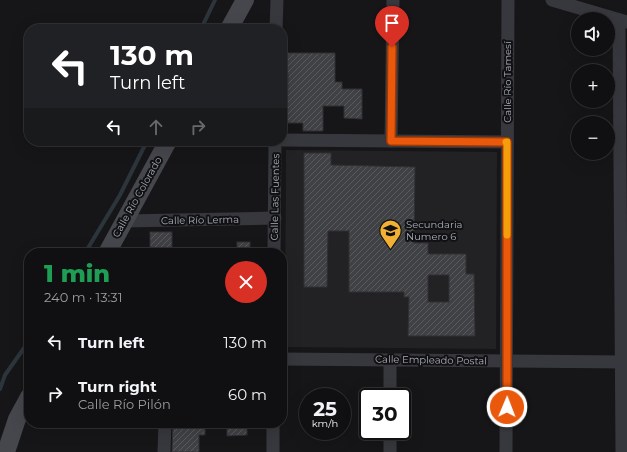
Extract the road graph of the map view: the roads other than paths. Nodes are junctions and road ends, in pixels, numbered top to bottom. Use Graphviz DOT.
graph roads {
  1 [pos="245,0"];
  2 [pos="277,0"];
  3 [pos="393,0"];
  4 [pos="508,0"];
  5 [pos="552,0"];
  6 [pos="623,21"];
  7 [pos="232,24"];
  8 [pos="276,24"];
  9 [pos="287,140"];
  10 [pos="391,141"];
  11 [pos="507,142"];
  12 [pos="165,146"];
  13 [pos="276,146"];
  14 [pos="275,218"];
  15 [pos="124,221"];
  16 [pos="110,248"];
  17 [pos="274,248"];
  18 [pos="287,358"];
  19 [pos="390,360"];
  20 [pos="508,361"];
  21 [pos="625,362"];
  22 [pos="390,388"];
  23 [pos="24,406"];
  24 [pos="165,428"];
  25 [pos="273,428"];
  26 [pos="390,440"];
  27 [pos="6,452"];
  28 [pos="164,452"];
  29 [pos="273,452"];
  30 [pos="390,452"];
  31 [pos="506,452"];
  32 [pos="622,452"];
  1 -- 7 [label="street"];
  2 -- 8 [label="street"];
  3 -- 10 [label="street"];
  4 -- 11 [label="street, Calle Río Tamesí"];
  5 -- 6 [label="street"];
  6 -- 21 [label="street"];
  9 -- 10 [label="street"];
  10 -- 11 [label="street"];
  11 -- 20 [label="street, Calle Río Tamesí"];
  12 -- 15 [label="street, Calle Río Colorado"];
  13 -- 14 [label="street, Calle Las Fuentes"];
  14 -- 15 [label="street, Calle Río Lerma"];
  14 -- 17 [label="street, Calle Las Fuentes"];
  15 -- 16 [label="street, Calle Río Colorado"];
  18 -- 19 [label="street, Calle Empleado Postal"];
  19 -- 20 [label="street, Calle Empleado Postal"];
  19 -- 22 [label="street"];
  20 -- 21 [label="street, Calle Empleado Postal"];
  20 -- 31 [label="street, Calle Río Tamesí"];
  21 -- 32 [label="street"];
  23 -- 27 [label="street"];
  24 -- 28 [label="street"];
  25 -- 29 [label="street"];
  26 -- 30 [label="street"];
}
